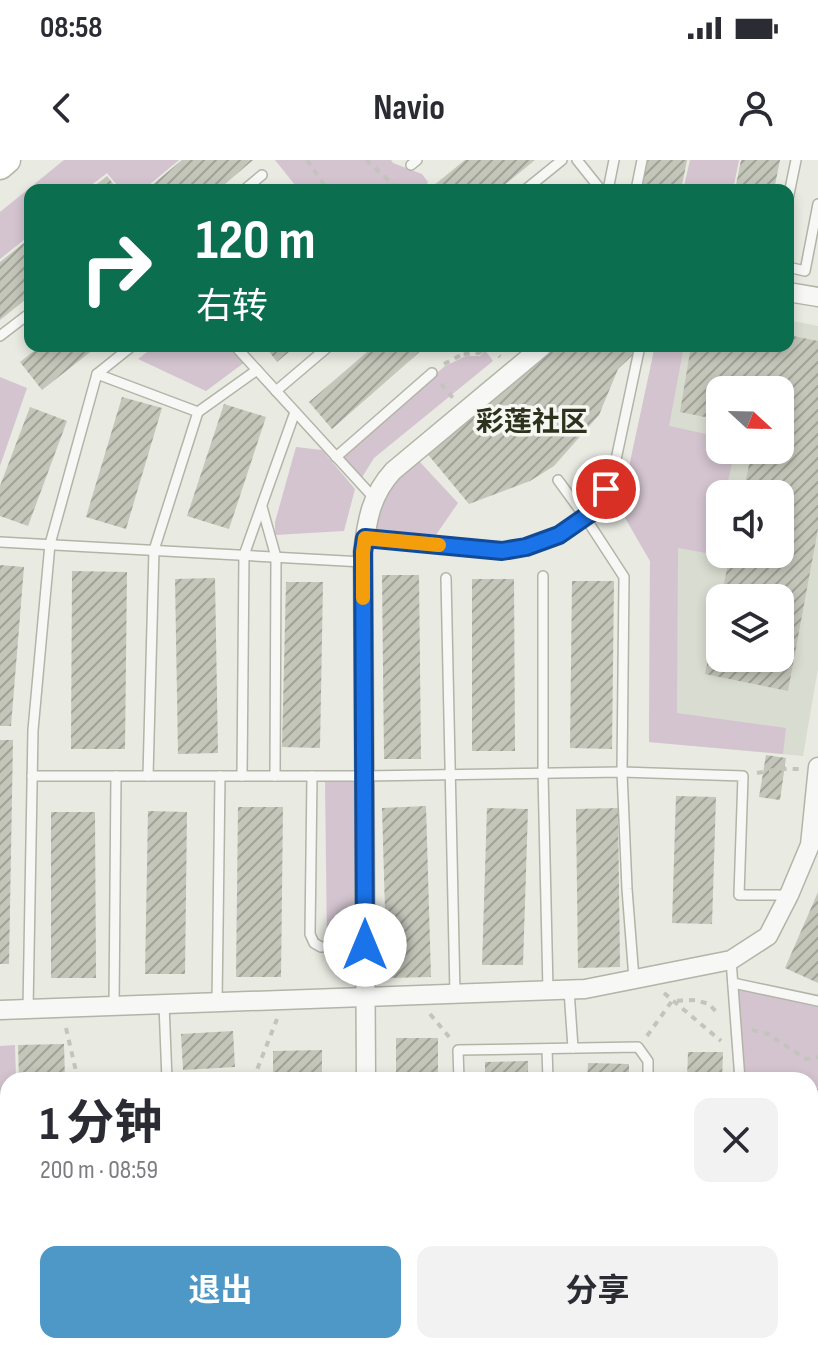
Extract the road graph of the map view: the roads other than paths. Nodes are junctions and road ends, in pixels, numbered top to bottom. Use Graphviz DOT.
graph roads {
  1 [pos="7,160"];
  2 [pos="562,160"];
  3 [pos="577,160"];
  4 [pos="614,160"];
  5 [pos="642,160"];
  6 [pos="796,160"];
  7 [pos="0,166"];
  8 [pos="262,175"];
  9 [pos="251,184"];
  10 [pos="532,184"];
  11 [pos="596,184"];
  12 [pos="609,184"];
  13 [pos="637,184"];
  14 [pos="791,184"];
  15 [pos="818,204"];
  16 [pos="794,268"];
  17 [pos="794,293"];
  18 [pos="818,297"];
  19 [pos="24,318"];
  20 [pos="0,336"];
  21 [pos="124,352"];
  22 [pos="240,352"];
  23 [pos="322,352"];
  24 [pos="536,352"];
  25 [pos="639,352"];
  26 [pos="257,370"];
  27 [pos="432,373"];
  28 [pos="97,374"];
  29 [pos="276,391"];
  30 [pos="198,412"];
  31 [pos="295,412"];
  32 [pos="336,457"];
  33 [pos="558,480"];
  34 [pos="374,498"];
  35 [pos="262,507"];
  36 [pos="585,517"];
  37 [pos="365,538"];
  38 [pos="0,542"];
  39 [pos="50,544"];
  40 [pos="154,550"];
  41 [pos="244,555"];
  42 [pos="276,557"];
  43 [pos="363,562"];
  44 [pos="543,576"];
  45 [pos="446,578"];
  46 [pos="818,771"];
  47 [pos="622,772"];
  48 [pos="543,773"];
  49 [pos="450,775"];
  50 [pos="32,776"];
  51 [pos="116,776"];
  52 [pos="148,776"];
  53 [pos="220,776"];
  54 [pos="242,776"];
  55 [pos="275,776"];
  56 [pos="312,776"];
  57 [pos="364,776"];
  58 [pos="789,895"];
  59 [pos="365,945"];
  60 [pos="731,960"];
  61 [pos="641,978"];
  62 [pos="733,983"];
  63 [pos="548,990"];
  64 [pos="569,990"];
  65 [pos="455,994"];
  66 [pos="365,997"];
  67 [pos="818,1001"];
  68 [pos="217,1002"];
  69 [pos="164,1004"];
  70 [pos="114,1006"];
  71 [pos="28,1009"];
  72 [pos="0,1010"];
  73 [pos="573,1048"];
  74 [pos="547,1049"];
  75 [pos="167,1072"];
  76 [pos="366,1072"];
  77 [pos="459,1072"];
  78 [pos="548,1072"];
  79 [pos="648,1072"];
  80 [pos="739,1072"];
  1 -- 7 [label="main road"];
  2 -- 10 [label="lane"];
  3 -- 11 [label="lane"];
  4 -- 12 [label="lane"];
  5 -- 13 [label="lane"];
  6 -- 14 [label="lane"];
  8 -- 9 [label="lane"];
  15 -- 16 [label="lane"];
  17 -- 18 [label="street"];
  19 -- 20 [label="lane"];
  21 -- 28 [label="lane"];
  22 -- 26 [label="lane"];
  23 -- 29 [label="lane"];
  24 -- 34 [label="street"];
  25 -- 36 [label="lane"];
  26 -- 29 [label="lane"];
  26 -- 30 [label="lane"];
  27 -- 32 [label="lane"];
  28 -- 30 [label="lane"];
  28 -- 39 [label="lane"];
  29 -- 31 [label="lane"];
  30 -- 40 [label="lane"];
  31 -- 32 [label="lane"];
  31 -- 35 [label="lane"];
  32 -- 34 [label="lane"];
  33 -- 36 [label="lane"];
  34 -- 37 [label="street"];
  35 -- 41 [label="lane"];
  35 -- 42 [label="lane"];
  36 -- 37 [label="lane"];
  36 -- 47 [label="lane"];
  37 -- 43 [label="street"];
  38 -- 39 [label="lane"];
  39 -- 40 [label="lane"];
  39 -- 50 [label="lane"];
  40 -- 41 [label="lane"];
  40 -- 52 [label="lane"];
  41 -- 42 [label="lane"];
  41 -- 54 [label="lane"];
  42 -- 43 [label="lane"];
  42 -- 55 [label="lane"];
  43 -- 57 [label="street"];
  44 -- 48 [label="lane"];
  45 -- 49 [label="lane"];
  46 -- 58 [label="street"];
  47 -- 48 [label="lane"];
  47 -- 58 [label="lane"];
  47 -- 61 [label="lane"];
  48 -- 49 [label="lane"];
  48 -- 63 [label="lane"];
  49 -- 57 [label="lane"];
  49 -- 65 [label="lane"];
  50 -- 51 [label="lane"];
  50 -- 71 [label="lane"];
  51 -- 52 [label="lane"];
  51 -- 70 [label="lane"];
  52 -- 53 [label="lane"];
  53 -- 54 [label="lane"];
  53 -- 68 [label="lane"];
  54 -- 55 [label="lane"];
  55 -- 56 [label="lane"];
  56 -- 57 [label="lane"];
  56 -- 59 [label="lane"];
  57 -- 59 [label="street"];
  58 -- 60 [label="street"];
  59 -- 66 [label="street"];
  60 -- 61 [label="street"];
  60 -- 62 [label="lane"];
  61 -- 64 [label="street"];
  62 -- 67 [label="lane"];
  62 -- 80 [label="lane"];
  63 -- 64 [label="street"];
  63 -- 65 [label="street"];
  64 -- 73 [label="lane"];
  65 -- 66 [label="street"];
  66 -- 68 [label="street"];
  66 -- 76 [label="street"];
  68 -- 69 [label="street"];
  69 -- 70 [label="street"];
  69 -- 75 [label="lane"];
  70 -- 71 [label="street"];
  71 -- 72 [label="street"];
  73 -- 74 [label="lane"];
  73 -- 79 [label="lane"];
  74 -- 77 [label="lane"];
  74 -- 78 [label="lane"];
}
